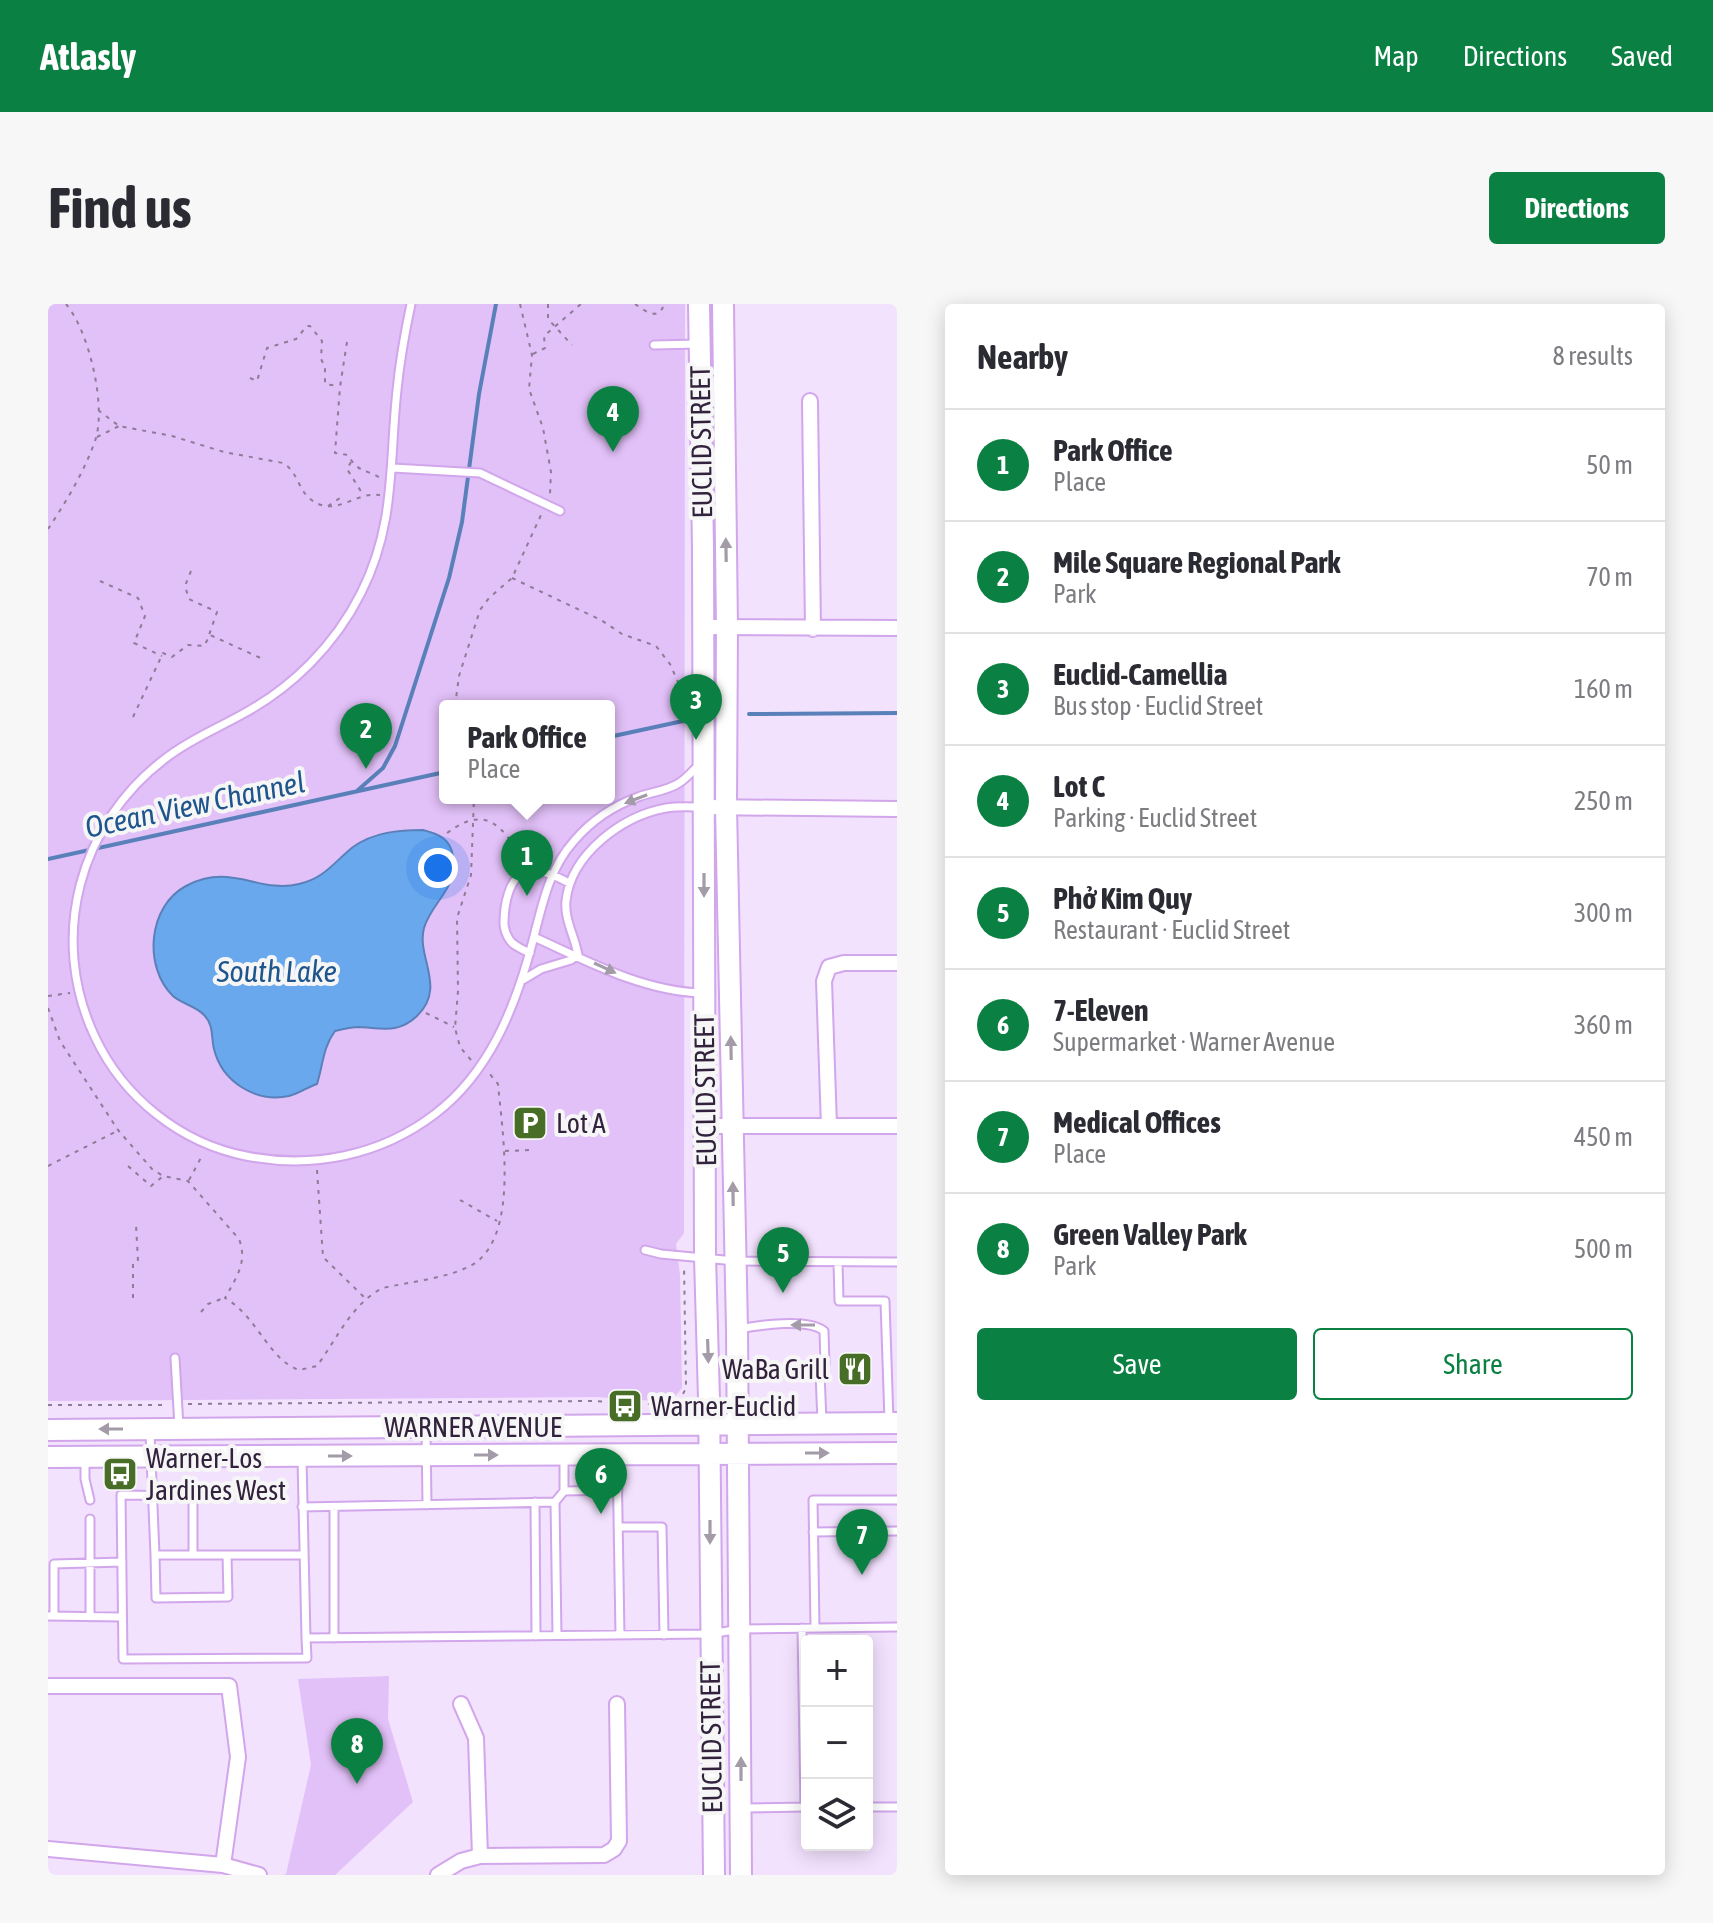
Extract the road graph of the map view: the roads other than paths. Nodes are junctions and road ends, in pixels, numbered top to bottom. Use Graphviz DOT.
graph roads {
  1 [pos="411,304"];
  2 [pos="699,304"];
  3 [pos="723,304"];
  4 [pos="699,344"];
  5 [pos="654,345"];
  6 [pos="810,401"];
  7 [pos="393,468"];
  8 [pos="560,511"];
  9 [pos="703,627"];
  10 [pos="727,628"];
  11 [pos="897,628"];
  12 [pos="813,629"];
  13 [pos="703,762"];
  14 [pos="703,807"];
  15 [pos="726,807"];
  16 [pos="897,809"];
  17 [pos="552,873"];
  18 [pos="569,883"];
  19 [pos="534,937"];
  20 [pos="530,953"];
  21 [pos="578,955"];
  22 [pos="897,963"];
  23 [pos="521,981"];
  24 [pos="704,993"];
  25 [pos="706,1126"];
  26 [pos="732,1126"];
  27 [pos="829,1126"];
  28 [pos="897,1126"];
  29 [pos="645,1250"];
  30 [pos="695,1256"];
  31 [pos="735,1261"];
  32 [pos="838,1262"];
  33 [pos="897,1262"];
  34 [pos="737,1329"];
  35 [pos="175,1358"];
  36 [pos="738,1372"];
  37 [pos="820,1372"];
  38 [pos="822,1423"];
  39 [pos="893,1423"];
  40 [pos="709,1424"];
  41 [pos="738,1424"];
  42 [pos="426,1427"];
  43 [pos="179,1428"];
  44 [pos="150,1429"];
  45 [pos="48,1430"];
  46 [pos="897,1453"];
  47 [pos="710,1454"];
  48 [pos="739,1454"];
  49 [pos="564,1455"];
  50 [pos="617,1455"];
  51 [pos="302,1456"];
  52 [pos="427,1456"];
  53 [pos="48,1457"];
  54 [pos="85,1457"];
  55 [pos="150,1457"];
  56 [pos="618,1490"];
  57 [pos="564,1491"];
  58 [pos="153,1496"];
  59 [pos="90,1500"];
  60 [pos="897,1500"];
  61 [pos="535,1502"];
  62 [pos="555,1502"];
  63 [pos="427,1505"];
  64 [pos="302,1507"];
  65 [pos="334,1507"];
  66 [pos="90,1519"];
  67 [pos="618,1527"];
  68 [pos="897,1531"];
  69 [pos="813,1532"];
  70 [pos="155,1555"];
  71 [pos="193,1555"];
  72 [pos="227,1555"];
  73 [pos="303,1555"];
  74 [pos="122,1562"];
  75 [pos="90,1563"];
  76 [pos="51,1616"];
  77 [pos="90,1617"];
  78 [pos="122,1617"];
  79 [pos="897,1627"];
  80 [pos="802,1628"];
  81 [pos="815,1628"];
  82 [pos="740,1629"];
  83 [pos="710,1634"];
  84 [pos="557,1635"];
  85 [pos="620,1635"];
  86 [pos="664,1635"];
  87 [pos="536,1636"];
  88 [pos="306,1638"];
  89 [pos="334,1638"];
  90 [pos="48,1686"];
  91 [pos="461,1704"];
  92 [pos="617,1704"];
  93 [pos="805,1779"];
  94 [pos="801,1807"];
  95 [pos="873,1807"];
  96 [pos="897,1807"];
  97 [pos="741,1808"];
  98 [pos="48,1849"];
  99 [pos="480,1856"];
  100 [pos="223,1865"];
  101 [pos="259,1875"];
  102 [pos="438,1875"];
  103 [pos="714,1875"];
  104 [pos="741,1875"];
  1 -- 7 [label="lane"];
  2 -- 4 [label="main road, EUCLID STREET"];
  10 -- 3 [label="main road, EUCLID STREET, one-way"];
  4 -- 5 [label="lane"];
  4 -- 9 [label="main road, EUCLID STREET"];
  6 -- 12 [label="street"];
  7 -- 8 [label="lane"];
  7 -- 23 [label="lane"];
  9 -- 10 [label="street"];
  9 -- 13 [label="main road, EUCLID STREET"];
  10 -- 12 [label="street"];
  10 -- 15 [label="main road, EUCLID STREET"];
  11 -- 12 [label="street"];
  13 -- 14 [label="main road, EUCLID STREET"];
  13 -- 17 [label="lane, one-way"];
  14 -- 15 [label="street"];
  14 -- 18 [label="lane"];
  14 -- 24 [label="main road, EUCLID STREET, one-way"];
  15 -- 16 [label="street"];
  26 -- 15 [label="main road, EUCLID STREET, one-way"];
  17 -- 18 [label="lane"];
  17 -- 19 [label="lane"];
  17 -- 20 [label="lane"];
  18 -- 21 [label="lane"];
  19 -- 20 [label="lane"];
  19 -- 21 [label="lane"];
  20 -- 23 [label="lane"];
  21 -- 23 [label="lane"];
  21 -- 24 [label="lane, one-way"];
  22 -- 27 [label="street"];
  24 -- 25 [label="main road, EUCLID STREET"];
  25 -- 26 [label="street"];
  25 -- 30 [label="main road, EUCLID STREET"];
  26 -- 27 [label="street"];
  31 -- 26 [label="main road, EUCLID STREET, one-way"];
  27 -- 28 [label="street"];
  29 -- 30 [label="lane"];
  30 -- 31 [label="lane"];
  30 -- 40 [label="main road, EUCLID STREET, one-way"];
  31 -- 32 [label="lane"];
  31 -- 34 [label="main road, EUCLID STREET"];
  32 -- 33 [label="lane"];
  32 -- 39 [label="lane"];
  34 -- 36 [label="main road, EUCLID STREET"];
  37 -- 34 [label="lane, one-way"];
  35 -- 43 [label="lane"];
  36 -- 37 [label="lane"];
  36 -- 41 [label="main road, EUCLID STREET"];
  37 -- 38 [label="lane"];
  38 -- 39 [label="main road, WARNER AVENUE"];
  38 -- 41 [label="main road, WARNER AVENUE"];
  40 -- 41 [label="main road, WARNER AVENUE"];
  40 -- 42 [label="main road, WARNER AVENUE"];
  40 -- 47 [label="main road, EUCLID STREET"];
  41 -- 48 [label="main road, EUCLID STREET"];
  42 -- 43 [label="main road, WARNER AVENUE"];
  42 -- 52 [label="lane"];
  43 -- 44 [label="main road, WARNER AVENUE"];
  44 -- 45 [label="main road, WARNER AVENUE, one-way"];
  44 -- 55 [label="lane"];
  48 -- 46 [label="main road, WARNER AVENUE, one-way"];
  47 -- 48 [label="main road, WARNER AVENUE"];
  47 -- 50 [label="main road, WARNER AVENUE"];
  47 -- 83 [label="main road, EUCLID STREET, one-way"];
  48 -- 82 [label="main road, EUCLID STREET"];
  49 -- 50 [label="main road, WARNER AVENUE"];
  52 -- 49 [label="main road, WARNER AVENUE, one-way"];
  49 -- 57 [label="lane"];
  50 -- 56 [label="lane"];
  51 -- 52 [label="main road, WARNER AVENUE, one-way"];
  51 -- 55 [label="main road, WARNER AVENUE"];
  51 -- 64 [label="lane"];
  52 -- 63 [label="lane"];
  53 -- 54 [label="main road, WARNER AVENUE"];
  54 -- 55 [label="main road, WARNER AVENUE"];
  54 -- 59 [label="lane"];
  55 -- 58 [label="lane"];
  56 -- 57 [label="lane"];
  56 -- 67 [label="lane"];
  57 -- 62 [label="lane"];
  58 -- 70 [label="lane"];
  58 -- 71 [label="lane"];
  58 -- 74 [label="lane"];
  60 -- 69 [label="lane"];
  61 -- 62 [label="lane"];
  61 -- 63 [label="lane"];
  61 -- 87 [label="lane"];
  62 -- 84 [label="lane"];
  63 -- 65 [label="lane"];
  64 -- 65 [label="lane"];
  64 -- 73 [label="lane"];
  65 -- 89 [label="lane"];
  66 -- 75 [label="lane"];
  67 -- 85 [label="lane"];
  67 -- 86 [label="lane"];
  68 -- 69 [label="lane"];
  69 -- 81 [label="lane"];
  70 -- 71 [label="lane"];
  70 -- 72 [label="lane"];
  71 -- 72 [label="lane"];
  72 -- 73 [label="lane"];
  73 -- 88 [label="lane"];
  74 -- 75 [label="lane"];
  74 -- 78 [label="lane"];
  75 -- 76 [label="lane"];
  75 -- 77 [label="lane"];
  76 -- 77 [label="lane"];
  77 -- 78 [label="lane"];
  78 -- 88 [label="lane"];
  79 -- 81 [label="lane"];
  80 -- 81 [label="lane"];
  80 -- 82 [label="lane"];
  80 -- 93 [label="lane"];
  82 -- 83 [label="lane"];
  97 -- 82 [label="main road, EUCLID STREET, one-way"];
  83 -- 86 [label="lane"];
  83 -- 103 [label="main road, EUCLID STREET"];
  84 -- 85 [label="lane"];
  84 -- 87 [label="lane"];
  85 -- 86 [label="lane"];
  87 -- 89 [label="lane"];
  88 -- 89 [label="lane"];
  90 -- 100 [label="street"];
  91 -- 99 [label="street"];
  92 -- 99 [label="street"];
  94 -- 97 [label="lane"];
  95 -- 96 [label="lane"];
  97 -- 104 [label="main road, EUCLID STREET"];
  98 -- 100 [label="street"];
  99 -- 102 [label="street"];
  100 -- 101 [label="street"];
}
